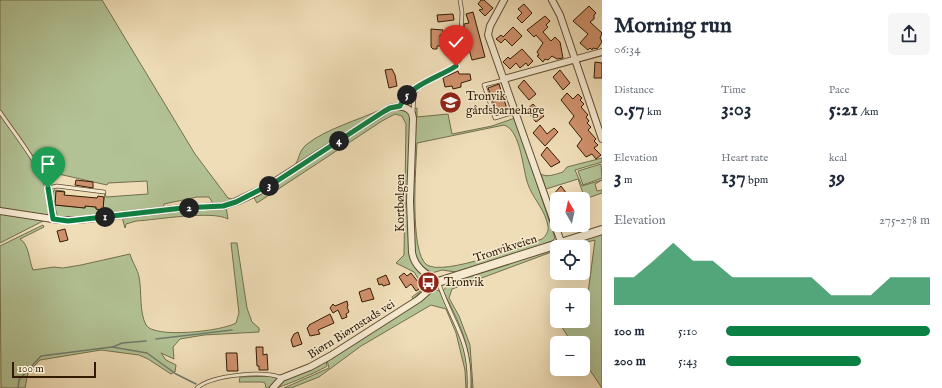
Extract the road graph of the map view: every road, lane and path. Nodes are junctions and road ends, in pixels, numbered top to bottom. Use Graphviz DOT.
graph roads {
  1 [pos="460,0"];
  2 [pos="504,0"];
  3 [pos="551,0"];
  4 [pos="601,52"];
  5 [pos="574,60"];
  6 [pos="504,79"];
  7 [pos="417,89"];
  8 [pos="400,106"];
  9 [pos="0,112"];
  10 [pos="515,112"];
  11 [pos="412,113"];
  12 [pos="602,139"];
  13 [pos="48,188"];
  14 [pos="104,192"];
  15 [pos="0,211"];
  16 [pos="53,219"];
  17 [pos="602,230"];
  18 [pos="560,240"];
  19 [pos="568,240"];
  20 [pos="550,246"];
  21 [pos="438,282"];
  22 [pos="282,378"];
  23 [pos="197,388"];
  24 [pos="274,388"];
  25 [pos="469,388"];
  1 -- 7 [label="lane"];
  2 -- 6 [label="street"];
  3 -- 5 [label="street"];
  4 -- 5 [label="street"];
  5 -- 6 [label="street"];
  5 -- 12 [label="street"];
  6 -- 10 [label="street"];
  6 -- 10 [label="lane"];
  7 -- 8 [label="lane"];
  7 -- 11 [label="lane, Kortbølgen"];
  8 -- 11 [label="street"];
  8 -- 16 [label="street"];
  9 -- 13 [label="lane"];
  10 -- 18 [label="street"];
  11 -- 21 [label="street, Kortbølgen"];
  13 -- 14 [label="lane"];
  13 -- 16 [label="lane"];
  15 -- 16 [label="street"];
  17 -- 19 [label="street, Tronvikveien"];
  20 -- 21 [label="street, Tronvikveien"];
  21 -- 22 [label="street, Biørn Biørnstads vei"];
  21 -- 25 [label="lane"];
  22 -- 23 [label="lane"];
  22 -- 24 [label="street, Biørn Biørnstads vei"];
}
